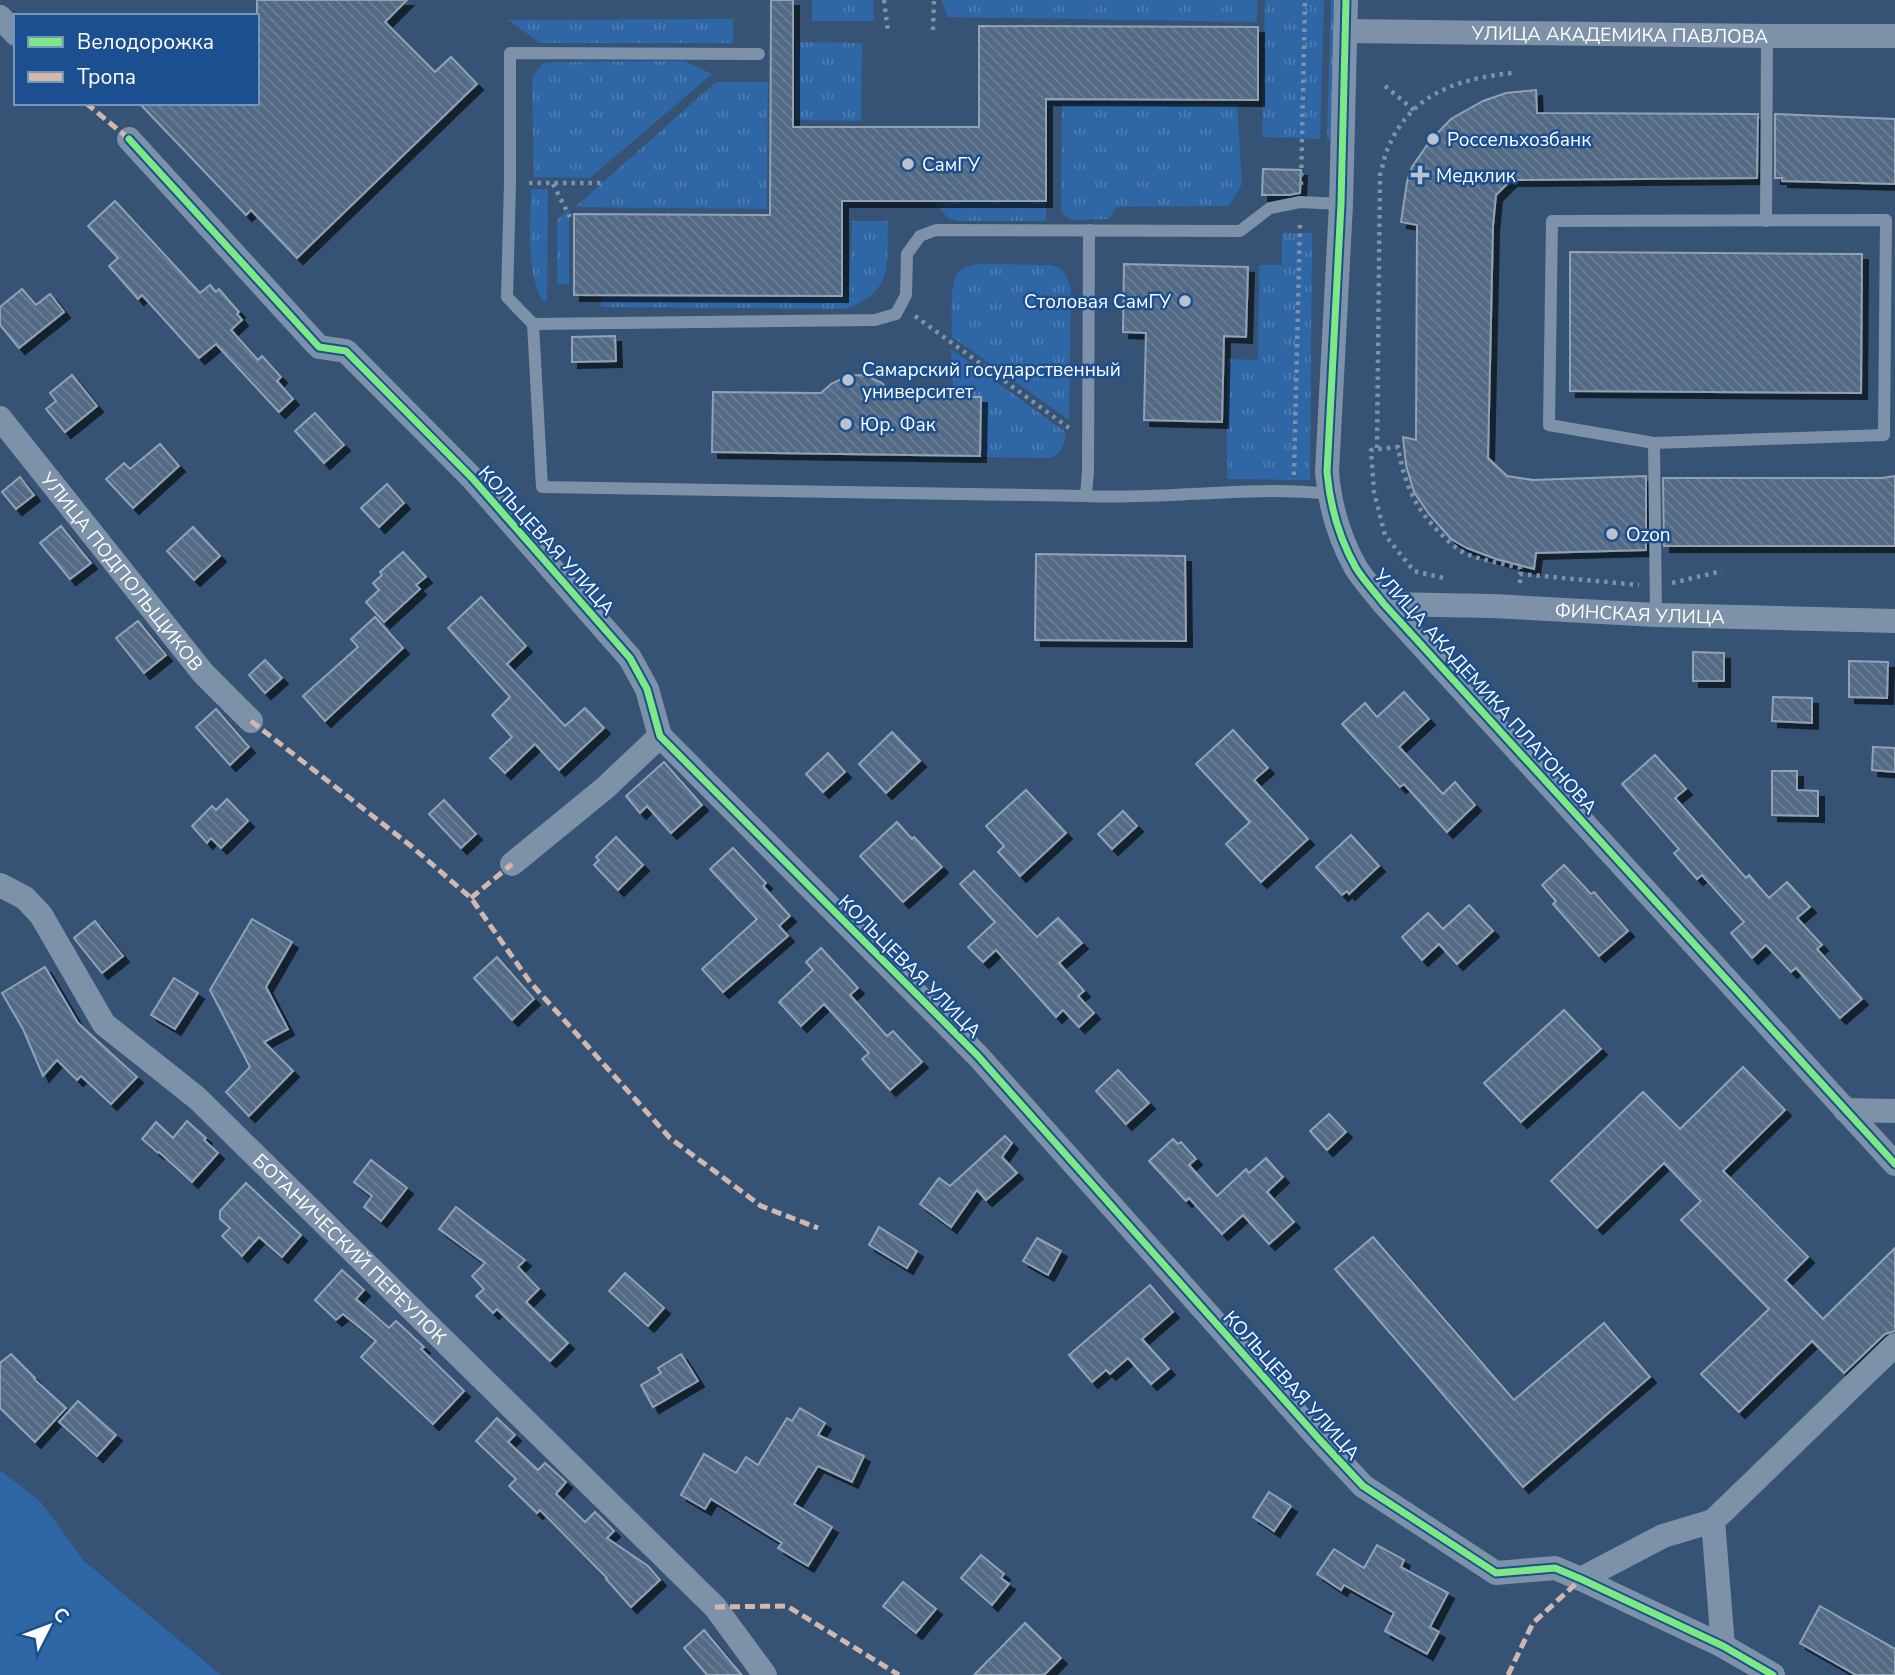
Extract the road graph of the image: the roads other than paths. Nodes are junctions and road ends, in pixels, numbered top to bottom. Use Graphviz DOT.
graph roads {
  1 [pos="1346,0"];
  2 [pos="0,17"];
  3 [pos="1345,31"];
  4 [pos="14,32"];
  5 [pos="1767,36"];
  6 [pos="1895,36"];
  7 [pos="759,54"];
  8 [pos="129,139"];
  9 [pos="1341,204"];
  10 [pos="1766,221"];
  11 [pos="1089,230"];
  12 [pos="533,324"];
  13 [pos="0,418"];
  14 [pos="1654,443"];
  15 [pos="1329,494"];
  16 [pos="1086,496"];
  17 [pos="1384,604"];
  18 [pos="1656,615"];
  19 [pos="1895,621"];
  20 [pos="251,721"];
  21 [pos="660,736"];
  22 [pos="512,864"];
  23 [pos="0,885"];
  24 [pos="1845,1110"];
  25 [pos="1895,1111"];
  26 [pos="1895,1164"];
  27 [pos="1895,1345"];
  28 [pos="1713,1521"];
  29 [pos="1581,1578"];
  30 [pos="1723,1646"];
  31 [pos="765,1675"];
  32 [pos="1773,1675"];
  1 -- 3 [label="street, УЛИЦА АКАДЕМИКА ПЛАТОНОВА"];
  2 -- 4 [label="street"];
  3 -- 5 [label="street, УЛИЦА АКАДЕМИКА ПАВЛОВА"];
  3 -- 9 [label="street, УЛИЦА АКАДЕМИКА ПЛАТОНОВА"];
  5 -- 6 [label="street, УЛИЦА АКАДЕМИКА ПАВЛОВА"];
  5 -- 10 [label="lane"];
  7 -- 12 [label="lane"];
  8 -- 21 [label="street, КОЛЬЦЕВАЯ УЛИЦА"];
  9 -- 11 [label="lane"];
  9 -- 15 [label="street, УЛИЦА АКАДЕМИКА ПЛАТОНОВА"];
  10 -- 14 [label="lane"];
  10 -- 14 [label="lane"];
  11 -- 12 [label="lane"];
  11 -- 16 [label="lane"];
  12 -- 16 [label="lane"];
  13 -- 20 [label="street, УЛИЦА ПОДПОЛЬЩИКОВ"];
  14 -- 18 [label="lane"];
  15 -- 16 [label="lane"];
  15 -- 17 [label="street, УЛИЦА АКАДЕМИКА ПЛАТОНОВА"];
  17 -- 18 [label="street, ФИНСКАЯ УЛИЦА"];
  17 -- 24 [label="street, УЛИЦА АКАДЕМИКА ПЛАТОНОВА"];
  18 -- 19 [label="street, ФИНСКАЯ УЛИЦА"];
  21 -- 22 [label="street"];
  21 -- 29 [label="street, КОЛЬЦЕВАЯ УЛИЦА"];
  23 -- 31 [label="street, БОТАНИЧЕСКИЙ ПЕРЕУЛОК"];
  24 -- 25 [label="street"];
  24 -- 26 [label="street, УЛИЦА АКАДЕМИКА ПЛАТОНОВА"];
  27 -- 28 [label="street"];
  28 -- 29 [label="street"];
  28 -- 30 [label="street"];
  29 -- 30 [label="street, КОЛЬЦЕВАЯ УЛИЦА"];
  30 -- 32 [label="street, КОЛЬЦЕВАЯ УЛИЦА"];
}
